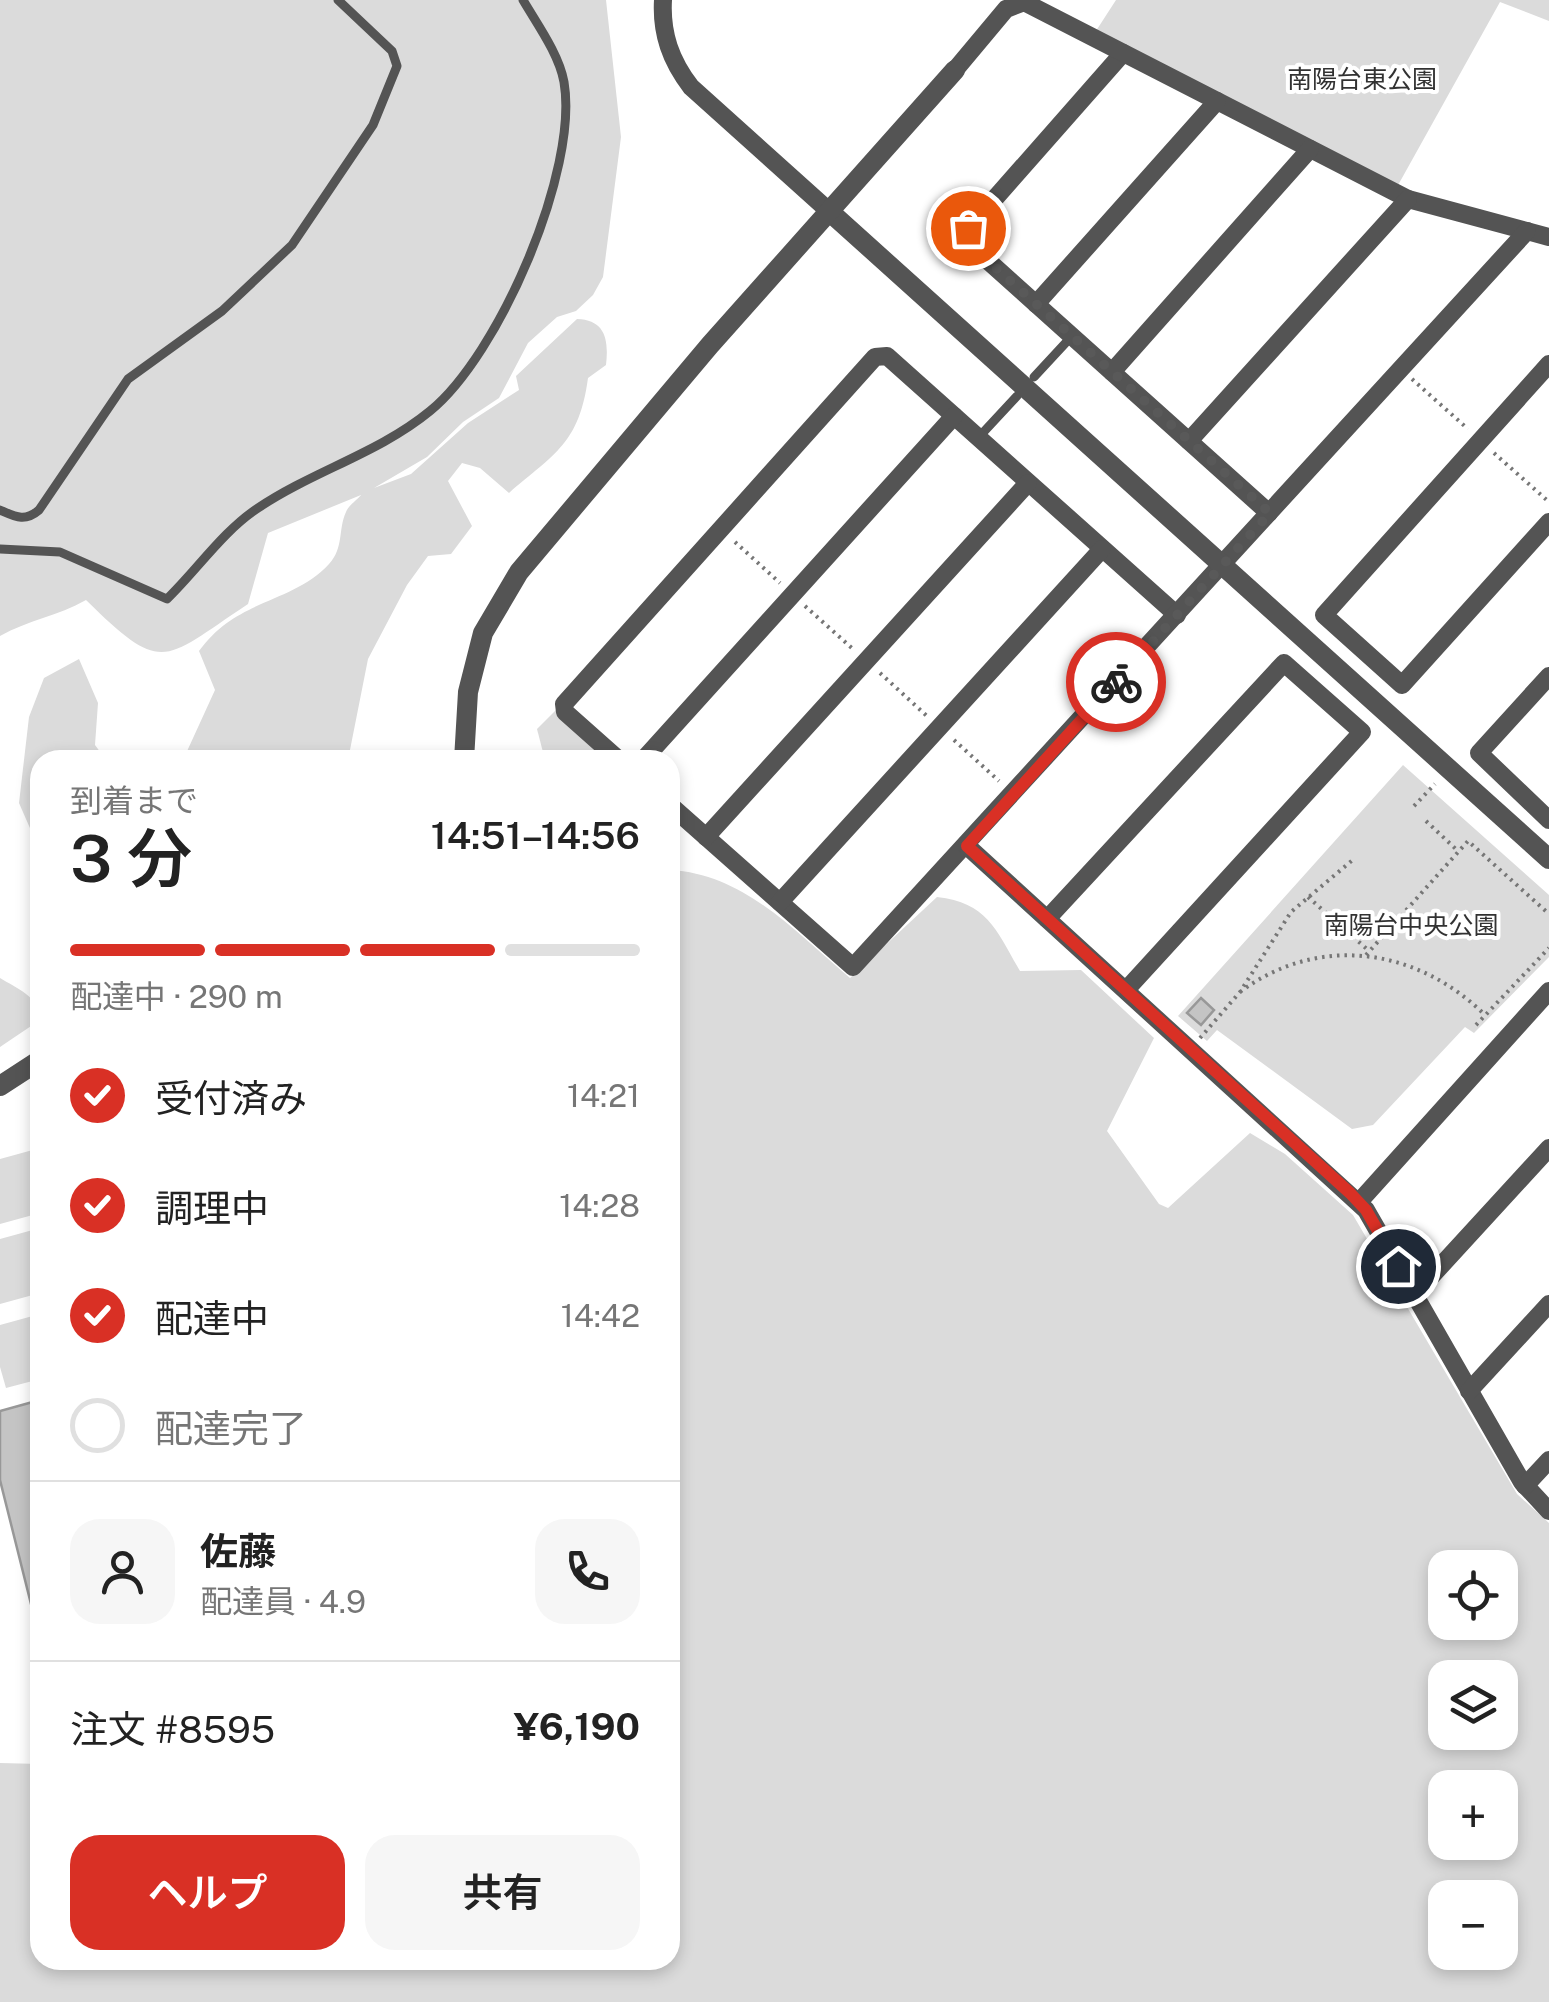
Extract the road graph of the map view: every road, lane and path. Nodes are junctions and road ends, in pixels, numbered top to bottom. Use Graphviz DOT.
graph roads {
  1 [pos="338,0"];
  2 [pos="523,0"];
  3 [pos="662,0"];
  4 [pos="1123,53"];
  5 [pos="954,70"];
  6 [pos="1217,102"];
  7 [pos="1310,149"];
  8 [pos="1408,200"];
  9 [pos="830,212"];
  10 [pos="1527,231"];
  11 [pos="1549,237"];
  12 [pos="1036,304"];
  13 [pos="1072,336"];
  14 [pos="1549,364"];
  15 [pos="1112,372"];
  16 [pos="1034,377"];
  17 [pos="1017,396"];
  18 [pos="954,416"];
  19 [pos="978,438"];
  20 [pos="1189,441"];
  21 [pos="1028,483"];
  22 [pos="0,510"];
  23 [pos="1270,513"];
  24 [pos="1549,522"];
  25 [pos="1102,548"];
  26 [pos="0,549"];
  27 [pos="1222,568"];
  28 [pos="1177,615"];
  29 [pos="1549,676"];
  30 [pos="465,750"];
  31 [pos="608,750"];
  32 [pos="653,750"];
  33 [pos="1437,782"];
  34 [pos="1414,806"];
  35 [pos="680,814"];
  36 [pos="1549,820"];
  37 [pos="1426,821"];
  38 [pos="706,837"];
  39 [pos="967,846"];
  40 [pos="1458,851"];
  41 [pos="1355,858"];
  42 [pos="1549,860"];
  43 [pos="1308,897"];
  44 [pos="780,902"];
  45 [pos="1549,914"];
  46 [pos="1047,919"];
  47 [pos="1549,948"];
  48 [pos="1368,953"];
  49 [pos="1126,990"];
  50 [pos="1240,992"];
  51 [pos="1549,992"];
  52 [pos="1485,1015"];
  53 [pos="1476,1026"];
  54 [pos="1190,1048"];
  55 [pos="30,1066"];
  56 [pos="0,1086"];
  57 [pos="1549,1148"];
  58 [pos="1358,1202"];
  59 [pos="1414,1294"];
  60 [pos="1549,1304"];
  61 [pos="1469,1390"];
  62 [pos="1549,1460"];
  63 [pos="1525,1486"];
  64 [pos="1549,1512"];
  1 -- 22 [label="lane"];
  2 -- 26 [label="lane"];
  3 -- 9 [label="street"];
  4 -- 5 [label="street"];
  4 -- 6 [label="street"];
  4 -- 12 [label="street"];
  5 -- 9 [label="street"];
  6 -- 7 [label="street"];
  6 -- 12 [label="street"];
  7 -- 8 [label="street"];
  7 -- 15 [label="street"];
  8 -- 10 [label="street"];
  8 -- 20 [label="street"];
  9 -- 27 [label="street"];
  9 -- 30 [label="street"];
  10 -- 11 [label="street"];
  10 -- 23 [label="street"];
  12 -- 13 [label="street"];
  13 -- 15 [label="street"];
  13 -- 16 [label="lane"];
  14 -- 24 [label="street"];
  15 -- 20 [label="street"];
  17 -- 19 [label="lane"];
  18 -- 19 [label="street"];
  18 -- 31 [label="street"];
  18 -- 32 [label="street"];
  19 -- 21 [label="street"];
  20 -- 23 [label="street"];
  21 -- 25 [label="street"];
  21 -- 38 [label="street"];
  23 -- 27 [label="street"];
  25 -- 28 [label="street"];
  25 -- 44 [label="street"];
  27 -- 28 [label="street"];
  27 -- 42 [label="street"];
  28 -- 39 [label="street"];
  29 -- 36 [label="street"];
  33 -- 34 [label="path"];
  35 -- 38 [label="street"];
  37 -- 40 [label="path"];
  38 -- 44 [label="street"];
  39 -- 44 [label="street"];
  39 -- 46 [label="street"];
  40 -- 45 [label="path"];
  40 -- 48 [label="path"];
  41 -- 43 [label="path"];
  43 -- 48 [label="path"];
  43 -- 50 [label="path"];
  46 -- 49 [label="street"];
  46 -- 49 [label="street"];
  47 -- 52 [label="path"];
  48 -- 50 [label="path"];
  48 -- 52 [label="path"];
  49 -- 54 [label="street"];
  50 -- 54 [label="path"];
  51 -- 58 [label="street"];
  52 -- 53 [label="path"];
  54 -- 58 [label="street"];
  55 -- 56 [label="street"];
  57 -- 59 [label="street"];
  58 -- 59 [label="street"];
  59 -- 61 [label="street"];
  60 -- 61 [label="street"];
  61 -- 63 [label="street"];
  62 -- 63 [label="street"];
  63 -- 64 [label="street"];
}
